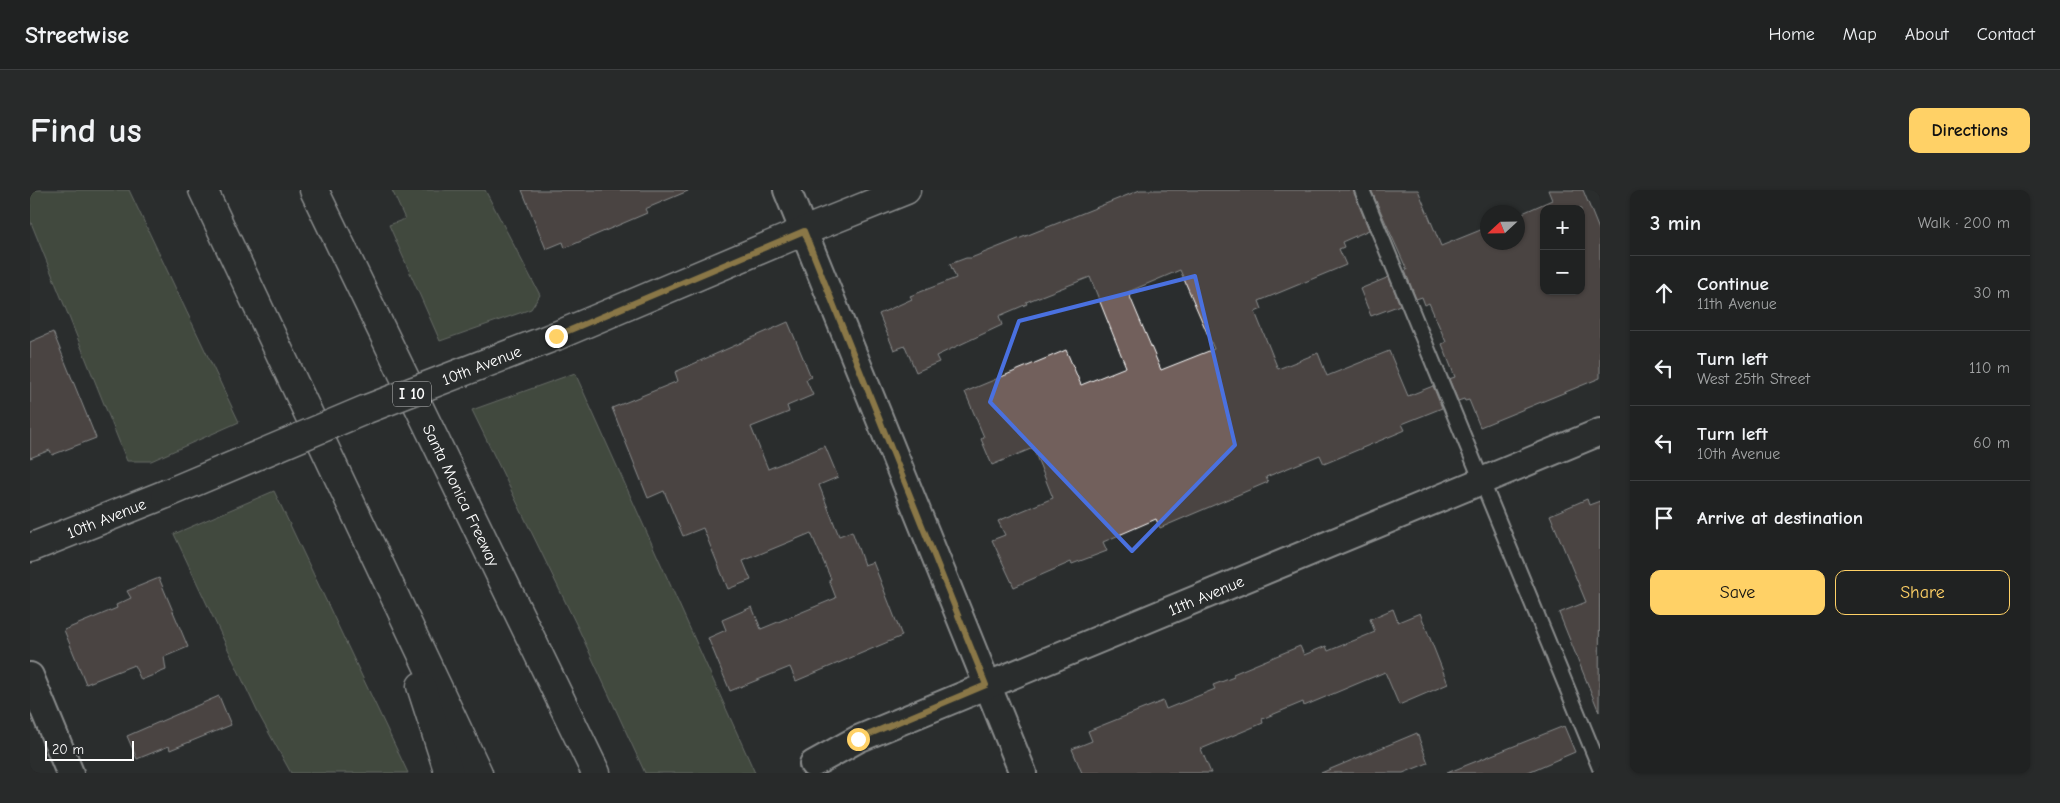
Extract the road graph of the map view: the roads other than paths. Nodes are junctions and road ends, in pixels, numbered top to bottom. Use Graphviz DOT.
graph roads {
  1 [pos="202,190"];
  2 [pos="314,190"];
  3 [pos="787,190"];
  4 [pos="906,190"];
  5 [pos="1362,190"];
  6 [pos="804,231"];
  7 [pos="1600,432"];
  8 [pos="1482,481"];
  9 [pos="30,548"];
  10 [pos="387,580"];
  11 [pos="511,598"];
  12 [pos="30,676"];
  13 [pos="986,685"];
  14 [pos="813,764"];
  15 [pos="1600,768"];
  16 [pos="70,773"];
  17 [pos="449,773"];
  18 [pos="478,773"];
  19 [pos="596,773"];
  20 [pos="608,773"];
  21 [pos="1023,773"];
  1 -- 10 [label="main road"];
  2 -- 11 [label="main road, Santa Monica Freeway / I 10"];
  3 -- 6 [label="street"];
  4 -- 6 [label="main road, 10th Avenue"];
  5 -- 8 [label="lane"];
  6 -- 9 [label="main road, 10th Avenue, bridge"];
  6 -- 13 [label="street"];
  7 -- 8 [label="street, 11th Avenue"];
  8 -- 13 [label="street, 11th Avenue"];
  8 -- 15 [label="lane"];
  10 -- 17 [label="main road"];
  10 -- 18 [label="main road"];
  11 -- 19 [label="main road, Santa Monica Freeway / I 10"];
  11 -- 20 [label="main road"];
  12 -- 16 [label="street"];
  13 -- 14 [label="street, 11th Avenue"];
  13 -- 21 [label="street"];
}
